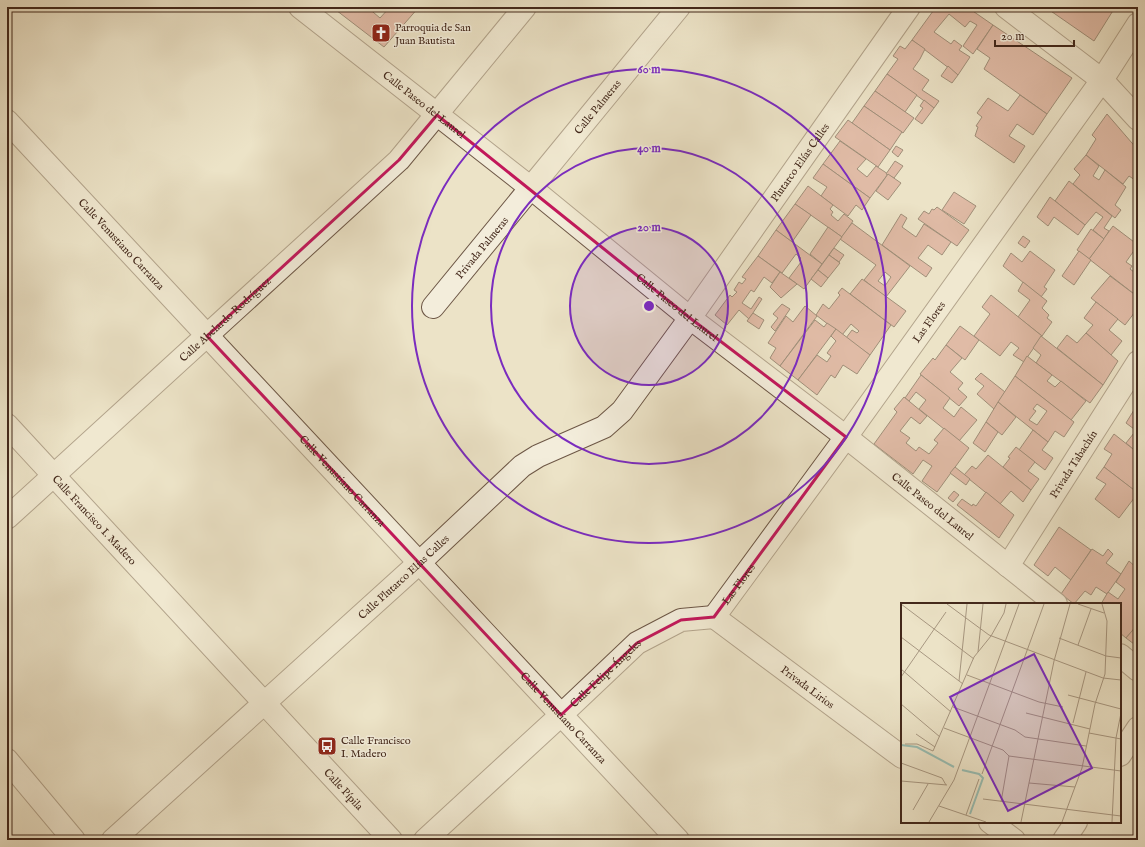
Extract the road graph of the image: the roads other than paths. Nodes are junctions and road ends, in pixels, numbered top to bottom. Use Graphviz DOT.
graph roads {
  1 [pos="300,7"];
  2 [pos="525,7"];
  3 [pos="679,7"];
  4 [pos="908,7"];
  5 [pos="1006,7"];
  6 [pos="1138,24"];
  7 [pos="1102,80"];
  8 [pos="437,115"];
  9 [pos="1138,119"];
  10 [pos="7,121"];
  11 [pos="530,188"];
  12 [pos="433,307"];
  13 [pos="690,318"];
  14 [pos="207,336"];
  15 [pos="1138,362"];
  16 [pos="7,425"];
  17 [pos="846,437"];
  18 [pos="54,475"];
  19 [pos="7,518"];
  20 [pos="419,563"];
  21 [pos="1008,566"];
  22 [pos="1055,603"];
  23 [pos="714,617"];
  24 [pos="1121,656"];
  25 [pos="1138,670"];
  26 [pos="264,703"];
  27 [pos="561,715"];
  28 [pos="1138,728"];
  29 [pos="1121,754"];
  30 [pos="901,756"];
  31 [pos="7,760"];
  32 [pos="991,823"];
  33 [pos="1075,823"];
  34 [pos="74,840"];
  35 [pos="113,840"];
  36 [pos="391,840"];
  37 [pos="425,840"];
  38 [pos="678,840"];
  39 [pos="1014,840"];
  40 [pos="1064,840"];
  1 -- 8 [label="street, Calle Paseo del Laurel"];
  2 -- 8 [label="street, Calle Abelardo Rodríguez"];
  3 -- 11 [label="street, Calle Palmeras"];
  4 -- 13 [label="street, Plutarco Elías Calles"];
  5 -- 7 [label="street"];
  6 -- 7 [label="street, Las Flores"];
  7 -- 9 [label="street"];
  7 -- 17 [label="street, Las Flores"];
  8 -- 11 [label="street, Calle Paseo del Laurel"];
  8 -- 14 [label="street, Calle Abelardo Rodríguez"];
  10 -- 14 [label="street, Calle Venustiano Carranza"];
  11 -- 12 [label="street, Privada Palmeras"];
  11 -- 13 [label="street, Calle Paseo del Laurel"];
  13 -- 17 [label="street, Calle Paseo del Laurel"];
  13 -- 20 [label="street, Calle Plutarco Elías Calles"];
  14 -- 18 [label="street, Calle Abelardo Rodríguez"];
  14 -- 20 [label="street, Calle Venustiano Carranza"];
  15 -- 21 [label="street, Privada Tabachín"];
  16 -- 18 [label="street, Calle Francisco I. Madero"];
  17 -- 21 [label="street, Calle Paseo del Laurel"];
  17 -- 23 [label="street, Las Flores"];
  18 -- 19 [label="street, Calle Abelardo Rodríguez"];
  18 -- 26 [label="street, Calle Francisco I. Madero"];
  20 -- 26 [label="street, Calle Plutarco Elías Calles"];
  20 -- 27 [label="street, Calle Venustiano Carranza"];
  21 -- 22 [label="street, Calle Paseo del Laurel"];
  23 -- 27 [label="street, Calle Felipe Ángeles"];
  23 -- 30 [label="street, Privada Lirios"];
  24 -- 25 [label="street"];
  26 -- 35 [label="street, Calle Plutarco Elías Calles"];
  26 -- 36 [label="street, Calle Pípila"];
  27 -- 37 [label="street, Calle Felipe Ángeles"];
  27 -- 38 [label="street, Calle Venustiano Carranza"];
  28 -- 29 [label="street"];
  31 -- 34 [label="street"];
  32 -- 39 [label="street"];
  33 -- 40 [label="street"];
}
